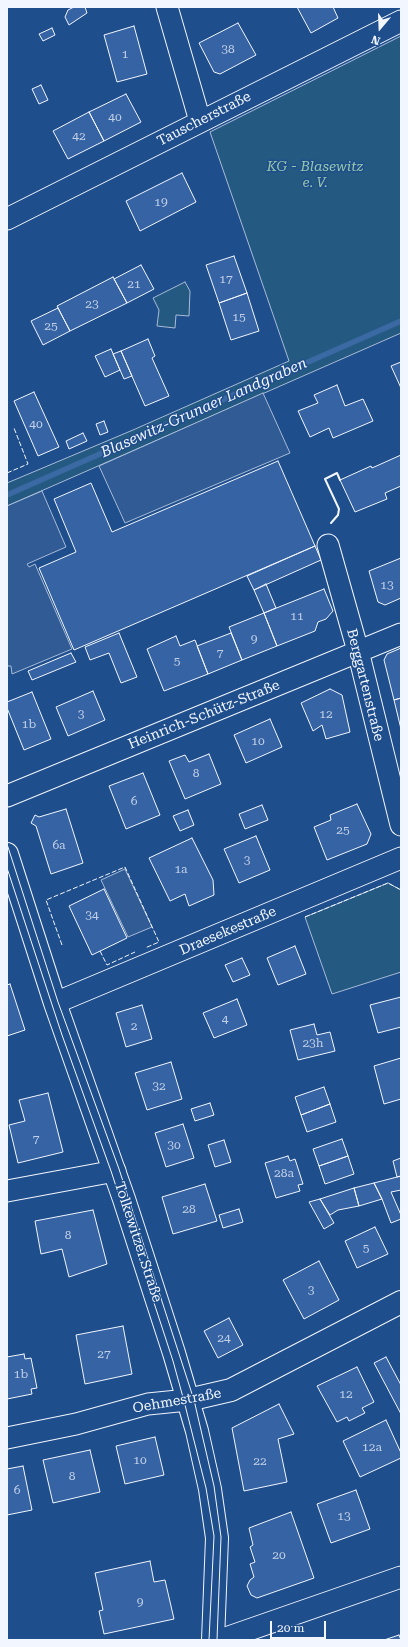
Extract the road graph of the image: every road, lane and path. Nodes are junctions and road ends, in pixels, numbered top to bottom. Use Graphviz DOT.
graph roads {
  1 [pos="167,7"];
  2 [pos="401,21"];
  3 [pos="200,121"];
  4 [pos="7,219"];
  5 [pos="328,545"];
  6 [pos="401,634"];
  7 [pos="358,652"];
  8 [pos="7,796"];
  9 [pos="401,825"];
  10 [pos="7,854"];
  11 [pos="401,858"];
  12 [pos="55,1003"];
  13 [pos="115,1171"];
  14 [pos="7,1191"];
  15 [pos="401,1302"];
  16 [pos="188,1400"];
  17 [pos="7,1438"];
  18 [pos="401,1577"];
  19 [pos="213,1640"];
  20 [pos="220,1640"];
  1 -- 3 [label="street"];
  2 -- 3 [label="street, Tauscherstraße"];
  3 -- 4 [label="street, Tauscherstraße"];
  5 -- 7 [label="street, Berggartenstraße"];
  6 -- 7 [label="street, Heinrich-Schütz-Straße"];
  7 -- 8 [label="street, Heinrich-Schütz-Straße"];
  7 -- 9 [label="street, Berggartenstraße"];
  10 -- 12 [label="main road, Tolkewitzer Straße"];
  11 -- 12 [label="street, Draesekestraße"];
  12 -- 13 [label="main road, Tolkewitzer Straße"];
  13 -- 14 [label="street"];
  13 -- 16 [label="main road, Tolkewitzer Straße"];
  15 -- 16 [label="main road, Oehmestraße"];
  16 -- 17 [label="street, Oehmestraße"];
  16 -- 19 [label="main road, Tolkewitzer Straße"];
  18 -- 20 [label="street"];
}
